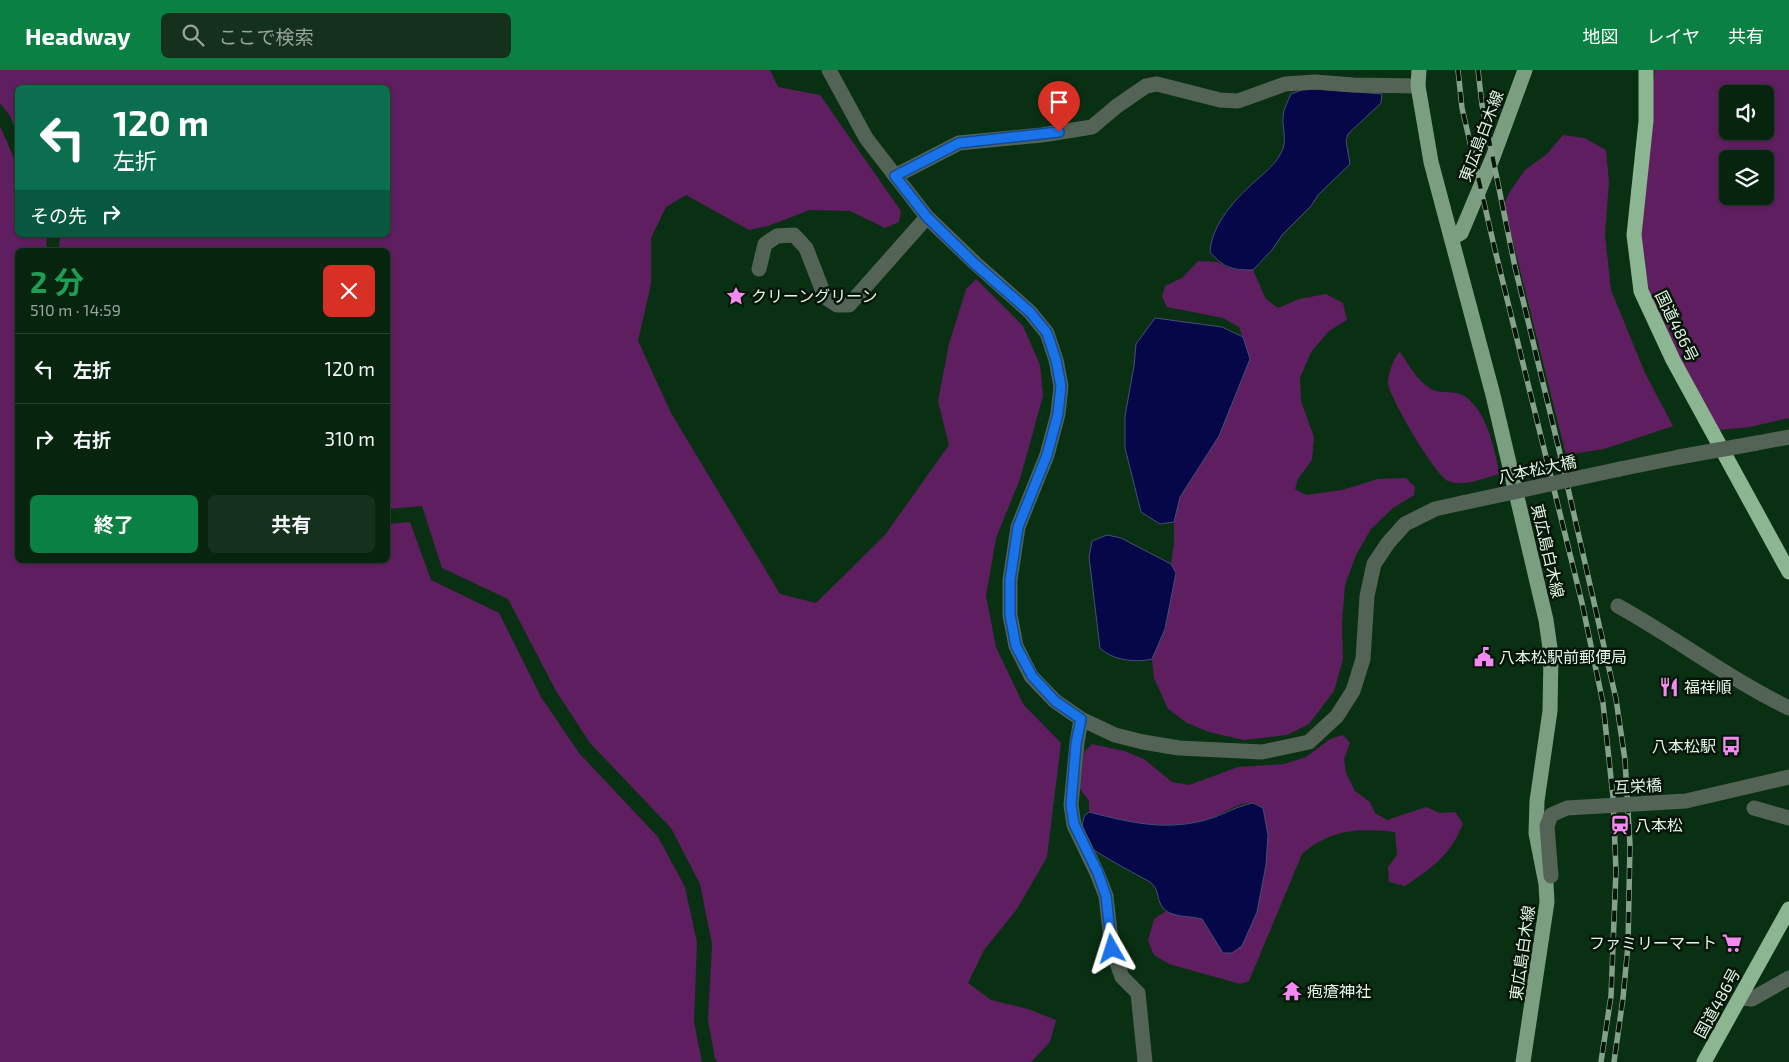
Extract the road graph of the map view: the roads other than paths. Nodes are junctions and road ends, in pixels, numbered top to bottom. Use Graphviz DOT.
graph roads {
  1 [pos="829,70"];
  2 [pos="1419,70"];
  3 [pos="1525,70"];
  4 [pos="1646,70"];
  5 [pos="1159,77"];
  6 [pos="1418,86"];
  7 [pos="895,176"];
  8 [pos="927,217"];
  9 [pos="1452,238"];
  10 [pos="759,268"];
  11 [pos="1789,437"];
  12 [pos="1786,555"];
  13 [pos="1789,572"];
  14 [pos="1618,606"];
  15 [pos="1789,708"];
  16 [pos="1081,719"];
  17 [pos="1789,777"];
  18 [pos="1754,808"];
  19 [pos="1789,818"];
  20 [pos="1549,880"];
  21 [pos="1789,909"];
  22 [pos="1789,978"];
  23 [pos="1740,998"];
  24 [pos="1145,1062"];
  25 [pos="1523,1062"];
  26 [pos="1704,1062"];
  1 -- 7 [label="street, 八本松大橋"];
  2 -- 6 [label="main road"];
  3 -- 9 [label="main road, 東広島白木線"];
  4 -- 12 [label="highway, 国道486号"];
  5 -- 6 [label="street"];
  5 -- 7 [label="street"];
  6 -- 9 [label="main road"];
  7 -- 8 [label="street, 八本松大橋"];
  8 -- 10 [label="street"];
  8 -- 16 [label="street, 八本松大橋"];
  9 -- 20 [label="main road, 東広島白木線"];
  11 -- 16 [label="street, 八本松大橋, bridge"];
  12 -- 13 [label="highway, 国道486号"];
  14 -- 15 [label="street"];
  16 -- 24 [label="street"];
  17 -- 20 [label="street, 互栄橋, bridge"];
  18 -- 19 [label="street"];
  20 -- 25 [label="main road, 東広島白木線"];
  21 -- 23 [label="highway, 国道486号"];
  22 -- 23 [label="street"];
  23 -- 26 [label="highway, 国道486号"];
}
